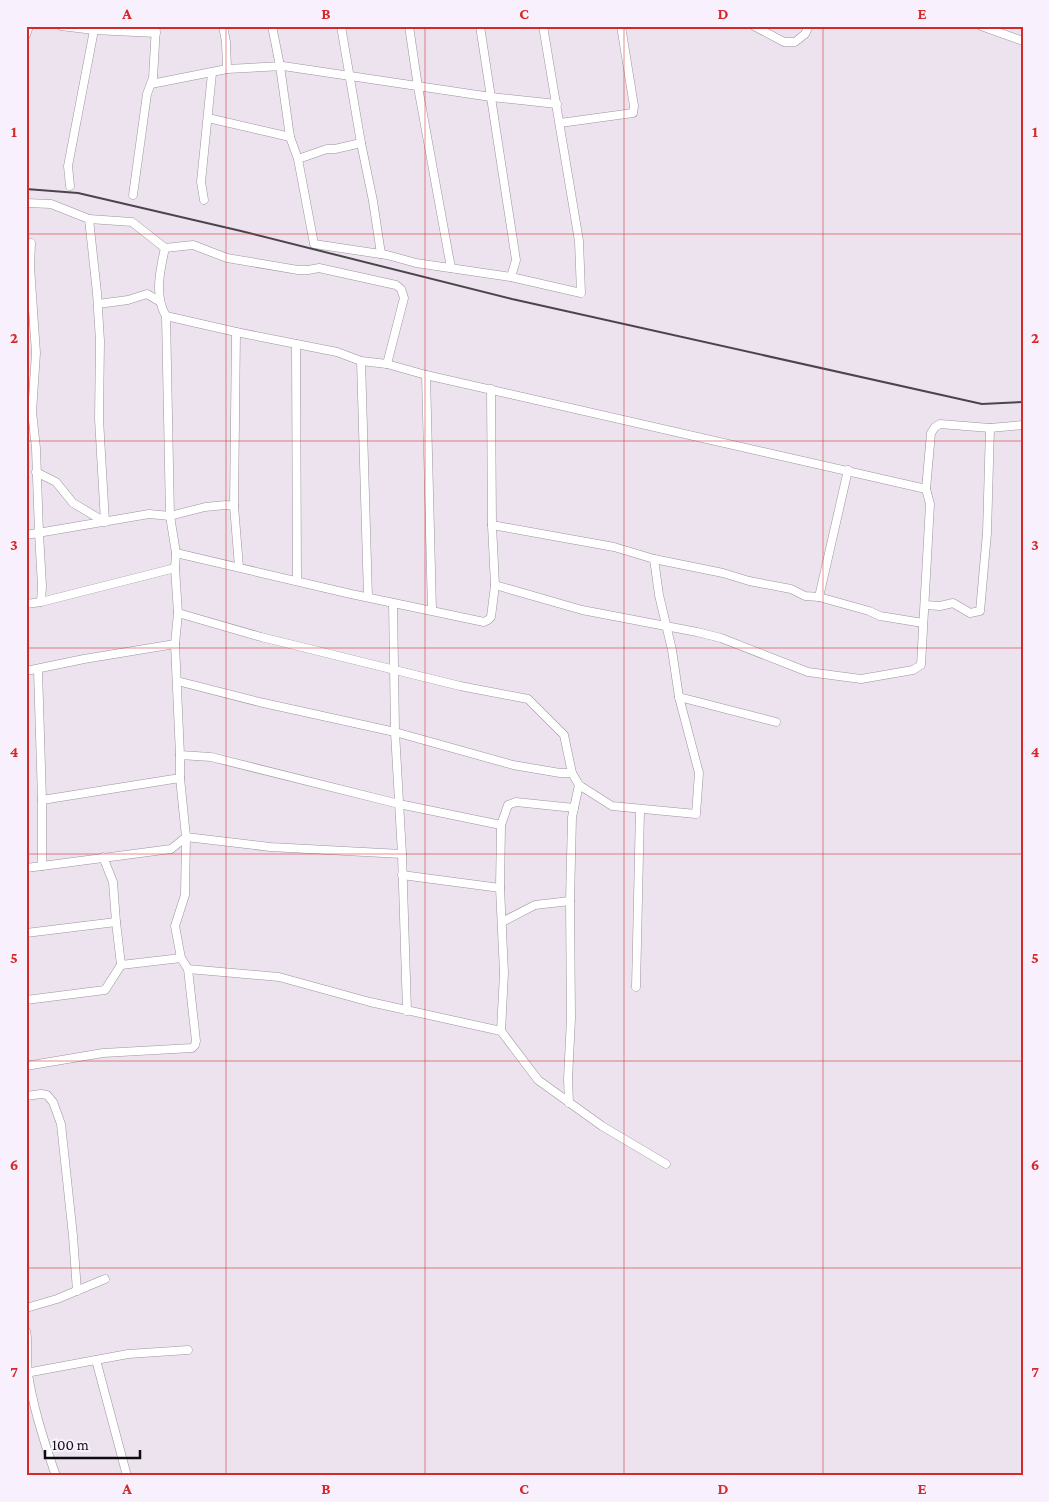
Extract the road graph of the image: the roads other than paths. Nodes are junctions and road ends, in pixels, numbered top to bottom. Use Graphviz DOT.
graph roads {
  1 [pos="29,26"];
  2 [pos="60,26"];
  3 [pos="224,26"];
  4 [pos="272,26"];
  5 [pos="341,26"];
  6 [pos="410,26"];
  7 [pos="480,26"];
  8 [pos="543,26"];
  9 [pos="621,26"];
  10 [pos="754,26"];
  11 [pos="809,26"];
  12 [pos="981,26"];
  13 [pos="94,30"];
  14 [pos="156,30"];
  15 [pos="26,35"];
  16 [pos="1023,41"];
  17 [pos="280,66"];
  18 [pos="227,69"];
  19 [pos="212,73"];
  20 [pos="350,77"];
  21 [pos="155,81"];
  22 [pos="418,87"];
  23 [pos="491,98"];
  24 [pos="557,104"];
  25 [pos="208,118"];
  26 [pos="560,123"];
  27 [pos="290,138"];
  28 [pos="361,143"];
  29 [pos="298,159"];
  30 [pos="70,186"];
  31 [pos="134,195"];
  32 [pos="204,200"];
  33 [pos="26,203"];
  34 [pos="89,219"];
  35 [pos="31,243"];
  36 [pos="165,248"];
  37 [pos="381,254"];
  38 [pos="28,267"];
  39 [pos="451,268"];
  40 [pos="511,277"];
  41 [pos="159,301"];
  42 [pos="98,304"];
  43 [pos="166,316"];
  44 [pos="236,332"];
  45 [pos="296,344"];
  46 [pos="361,360"];
  47 [pos="387,364"];
  48 [pos="426,374"];
  49 [pos="491,389"];
  50 [pos="1023,425"];
  51 [pos="990,428"];
  52 [pos="36,448"];
  53 [pos="26,450"];
  54 [pos="848,470"];
  55 [pos="36,472"];
  56 [pos="926,489"];
  57 [pos="234,506"];
  58 [pos="170,516"];
  59 [pos="105,522"];
  60 [pos="492,525"];
  61 [pos="38,533"];
  62 [pos="26,535"];
  63 [pos="176,553"];
  64 [pos="654,559"];
  65 [pos="239,567"];
  66 [pos="175,568"];
  67 [pos="297,581"];
  68 [pos="495,585"];
  69 [pos="368,597"];
  70 [pos="819,597"];
  71 [pos="41,602"];
  72 [pos="393,603"];
  73 [pos="26,604"];
  74 [pos="925,605"];
  75 [pos="432,610"];
  76 [pos="178,613"];
  77 [pos="923,624"];
  78 [pos="666,627"];
  79 [pos="175,644"];
  80 [pos="38,670"];
  81 [pos="395,670"];
  82 [pos="26,671"];
  83 [pos="177,681"];
  84 [pos="680,697"];
  85 [pos="776,722"];
  86 [pos="395,732"];
  87 [pos="180,755"];
  88 [pos="572,773"];
  89 [pos="180,778"];
  90 [pos="579,785"];
  91 [pos="42,800"];
  92 [pos="400,804"];
  93 [pos="574,808"];
  94 [pos="640,810"];
  95 [pos="501,824"];
  96 [pos="186,837"];
  97 [pos="402,854"];
  98 [pos="103,857"];
  99 [pos="42,866"];
  100 [pos="26,868"];
  101 [pos="402,875"];
  102 [pos="500,888"];
  103 [pos="570,901"];
  104 [pos="116,922"];
  105 [pos="502,922"];
  106 [pos="26,933"];
  107 [pos="181,958"];
  108 [pos="121,965"];
  109 [pos="188,969"];
  110 [pos="636,986"];
  111 [pos="26,1000"];
  112 [pos="407,1011"];
  113 [pos="500,1031"];
  114 [pos="26,1066"];
  115 [pos="26,1096"];
  116 [pos="569,1104"];
  117 [pos="666,1164"];
  118 [pos="106,1279"];
  119 [pos="77,1292"];
  120 [pos="26,1308"];
  121 [pos="26,1331"];
  122 [pos="188,1350"];
  123 [pos="96,1360"];
  124 [pos="27,1373"];
  125 [pos="56,1476"];
  126 [pos="127,1476"];
  1 -- 15 [label="street"];
  2 -- 13 [label="street"];
  3 -- 18 [label="street"];
  4 -- 17 [label="street"];
  5 -- 20 [label="street"];
  6 -- 22 [label="street"];
  7 -- 23 [label="street"];
  8 -- 24 [label="street"];
  9 -- 26 [label="street"];
  10 -- 11 [label="street"];
  12 -- 16 [label="street"];
  13 -- 14 [label="street"];
  13 -- 30 [label="street"];
  14 -- 21 [label="street"];
  17 -- 18 [label="street"];
  17 -- 20 [label="street"];
  17 -- 27 [label="street"];
  18 -- 19 [label="street"];
  19 -- 21 [label="street"];
  19 -- 25 [label="street"];
  20 -- 22 [label="street"];
  20 -- 28 [label="street"];
  21 -- 31 [label="street"];
  22 -- 23 [label="street"];
  22 -- 39 [label="street"];
  23 -- 24 [label="street"];
  23 -- 40 [label="street"];
  24 -- 26 [label="street"];
  25 -- 27 [label="street"];
  25 -- 32 [label="street"];
  26 -- 40 [label="street"];
  27 -- 29 [label="street"];
  28 -- 29 [label="street"];
  28 -- 37 [label="street"];
  29 -- 37 [label="street"];
  33 -- 34 [label="street"];
  34 -- 36 [label="street"];
  34 -- 42 [label="street"];
  35 -- 38 [label="street"];
  36 -- 41 [label="street"];
  36 -- 47 [label="street"];
  37 -- 39 [label="street"];
  38 -- 52 [label="street"];
  39 -- 40 [label="street"];
  41 -- 42 [label="street"];
  41 -- 43 [label="street"];
  42 -- 59 [label="street"];
  43 -- 44 [label="street"];
  43 -- 58 [label="street"];
  44 -- 45 [label="street"];
  44 -- 57 [label="street"];
  45 -- 46 [label="street"];
  45 -- 67 [label="street"];
  46 -- 47 [label="street"];
  46 -- 69 [label="street"];
  47 -- 48 [label="street"];
  48 -- 49 [label="street"];
  48 -- 75 [label="street"];
  49 -- 54 [label="street"];
  49 -- 60 [label="street"];
  50 -- 51 [label="street"];
  51 -- 56 [label="street"];
  51 -- 74 [label="street"];
  52 -- 53 [label="street"];
  52 -- 55 [label="street"];
  54 -- 56 [label="street"];
  54 -- 70 [label="street"];
  55 -- 59 [label="street"];
  55 -- 61 [label="street"];
  56 -- 74 [label="street"];
  57 -- 58 [label="street"];
  57 -- 65 [label="street"];
  58 -- 59 [label="street"];
  58 -- 63 [label="street"];
  59 -- 61 [label="street"];
  60 -- 64 [label="street"];
  60 -- 68 [label="street"];
  61 -- 62 [label="street"];
  61 -- 71 [label="street"];
  63 -- 65 [label="street"];
  63 -- 66 [label="street"];
  64 -- 70 [label="street"];
  64 -- 78 [label="street"];
  65 -- 67 [label="street"];
  66 -- 71 [label="street"];
  66 -- 76 [label="street"];
  67 -- 69 [label="street"];
  68 -- 75 [label="street"];
  68 -- 78 [label="street"];
  69 -- 72 [label="street"];
  70 -- 77 [label="street"];
  71 -- 73 [label="street"];
  72 -- 75 [label="street"];
  72 -- 81 [label="street"];
  74 -- 77 [label="street"];
  76 -- 79 [label="street"];
  76 -- 81 [label="street"];
  77 -- 78 [label="street"];
  78 -- 84 [label="street"];
  79 -- 80 [label="street"];
  79 -- 83 [label="street"];
  80 -- 82 [label="street"];
  80 -- 91 [label="street"];
  81 -- 86 [label="street"];
  81 -- 88 [label="street"];
  83 -- 86 [label="street"];
  83 -- 87 [label="street"];
  84 -- 85 [label="street"];
  84 -- 94 [label="street"];
  86 -- 88 [label="street"];
  86 -- 92 [label="street"];
  87 -- 89 [label="street"];
  87 -- 92 [label="street"];
  88 -- 90 [label="street"];
  89 -- 91 [label="street"];
  89 -- 96 [label="street"];
  90 -- 93 [label="street"];
  90 -- 94 [label="street"];
  91 -- 99 [label="street"];
  92 -- 95 [label="street"];
  92 -- 97 [label="street"];
  93 -- 95 [label="street"];
  93 -- 103 [label="street"];
  94 -- 110 [label="street"];
  95 -- 102 [label="street"];
  96 -- 97 [label="street"];
  96 -- 98 [label="street"];
  96 -- 107 [label="street"];
  97 -- 101 [label="street"];
  98 -- 99 [label="street"];
  98 -- 104 [label="street"];
  99 -- 100 [label="street"];
  101 -- 102 [label="street"];
  101 -- 112 [label="street"];
  102 -- 105 [label="street"];
  103 -- 105 [label="street"];
  103 -- 116 [label="street"];
  104 -- 106 [label="street"];
  104 -- 108 [label="street"];
  105 -- 113 [label="street"];
  107 -- 108 [label="street"];
  107 -- 109 [label="street"];
  108 -- 111 [label="street"];
  109 -- 112 [label="street"];
  109 -- 114 [label="street"];
  112 -- 113 [label="street"];
  113 -- 116 [label="street"];
  115 -- 119 [label="street"];
  116 -- 117 [label="street"];
  118 -- 119 [label="street"];
  119 -- 120 [label="street"];
  121 -- 124 [label="street"];
  122 -- 123 [label="street"];
  123 -- 124 [label="street"];
  123 -- 126 [label="street"];
  124 -- 125 [label="street"];
}
